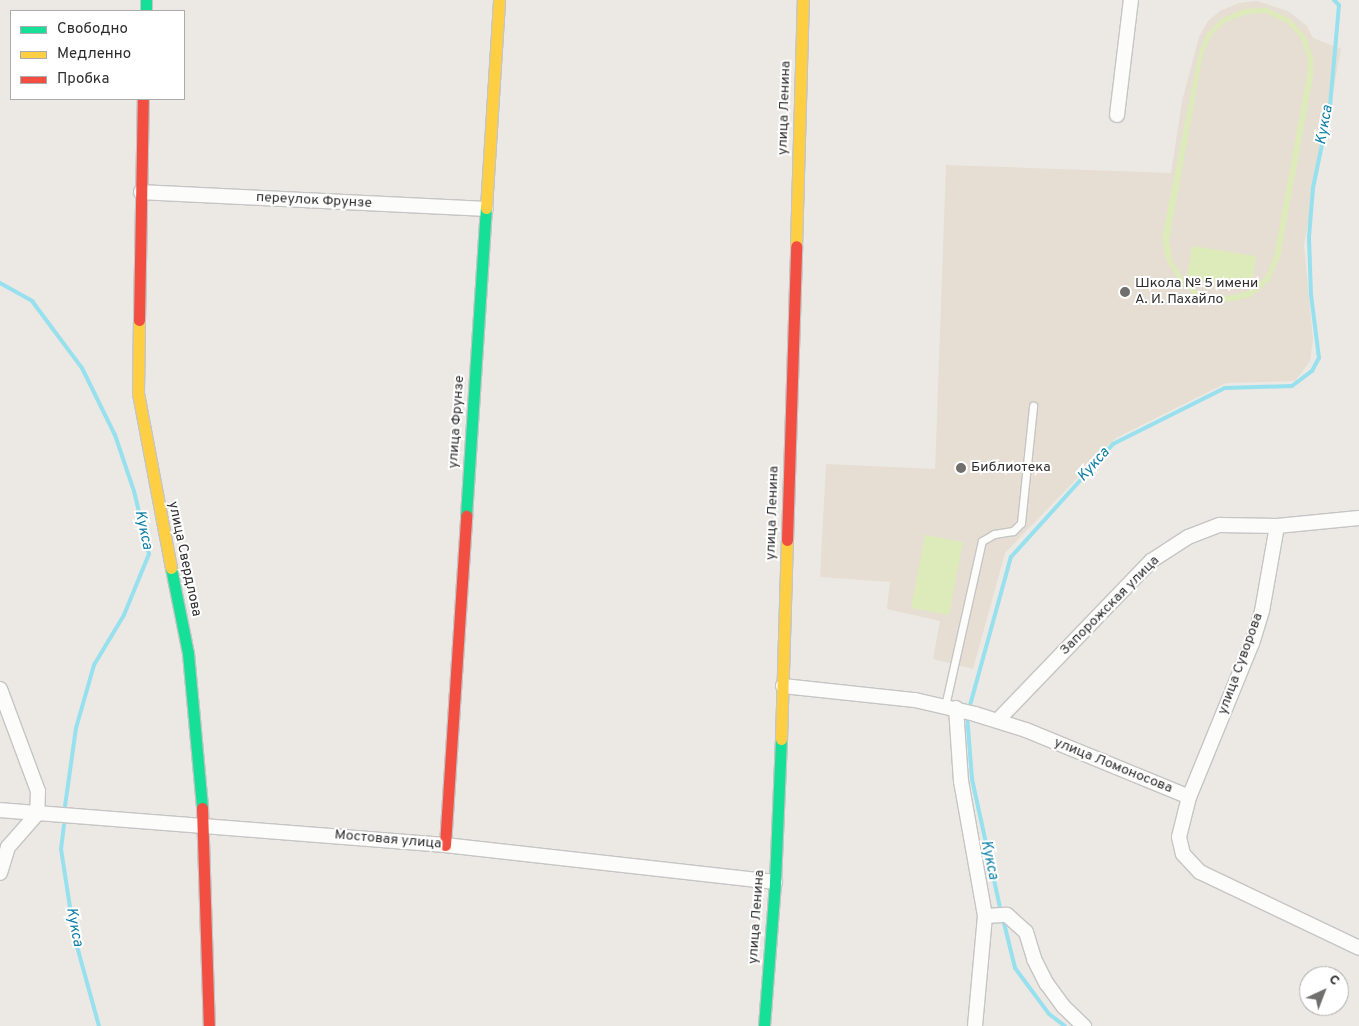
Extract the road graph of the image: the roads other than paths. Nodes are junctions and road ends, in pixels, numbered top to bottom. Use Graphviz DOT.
graph roads {
  1 [pos="499,0"];
  2 [pos="803,0"];
  3 [pos="1131,0"];
  4 [pos="144,100"];
  5 [pos="1117,116"];
  6 [pos="141,192"];
  7 [pos="486,209"];
  8 [pos="1033,406"];
  9 [pos="1359,518"];
  10 [pos="1277,526"];
  11 [pos="783,686"];
  12 [pos="0,689"];
  13 [pos="960,710"];
  14 [pos="998,720"];
  15 [pos="1189,797"];
  16 [pos="0,810"];
  17 [pos="37,814"];
  18 [pos="204,824"];
  19 [pos="445,845"];
  20 [pos="0,873"];
  21 [pos="775,882"];
  22 [pos="996,916"];
  23 [pos="1359,948"];
  24 [pos="209,1026"];
  25 [pos="764,1026"];
  26 [pos="975,1026"];
  27 [pos="1084,1026"];
  1 -- 7 [label="street, улица Фрунзе"];
  2 -- 11 [label="street, улица Ленина"];
  3 -- 5 [label="street"];
  4 -- 6 [label="street, улица Свердлова"];
  6 -- 7 [label="street, переулок Фрунзе"];
  6 -- 18 [label="street, улица Свердлова"];
  7 -- 19 [label="street, улица Фрунзе"];
  8 -- 13 [label="lane"];
  9 -- 10 [label="street, Запорожская улица"];
  10 -- 14 [label="street, Запорожская улица"];
  10 -- 15 [label="street, улица Суворова"];
  11 -- 13 [label="street, улица Ломоносова"];
  11 -- 21 [label="street, улица Ленина"];
  12 -- 17 [label="street"];
  13 -- 14 [label="street, улица Ломоносова"];
  13 -- 22 [label="street"];
  14 -- 15 [label="street, улица Ломоносова"];
  15 -- 23 [label="street, улица Ломоносова"];
  16 -- 17 [label="street, Мостовая улица"];
  17 -- 18 [label="street, Мостовая улица"];
  17 -- 20 [label="street"];
  18 -- 19 [label="street, Мостовая улица"];
  18 -- 24 [label="street, улица Свердлова"];
  19 -- 21 [label="street, Мостовая улица"];
  21 -- 25 [label="street, улица Ленина"];
  22 -- 26 [label="street"];
  22 -- 27 [label="street"];
}
